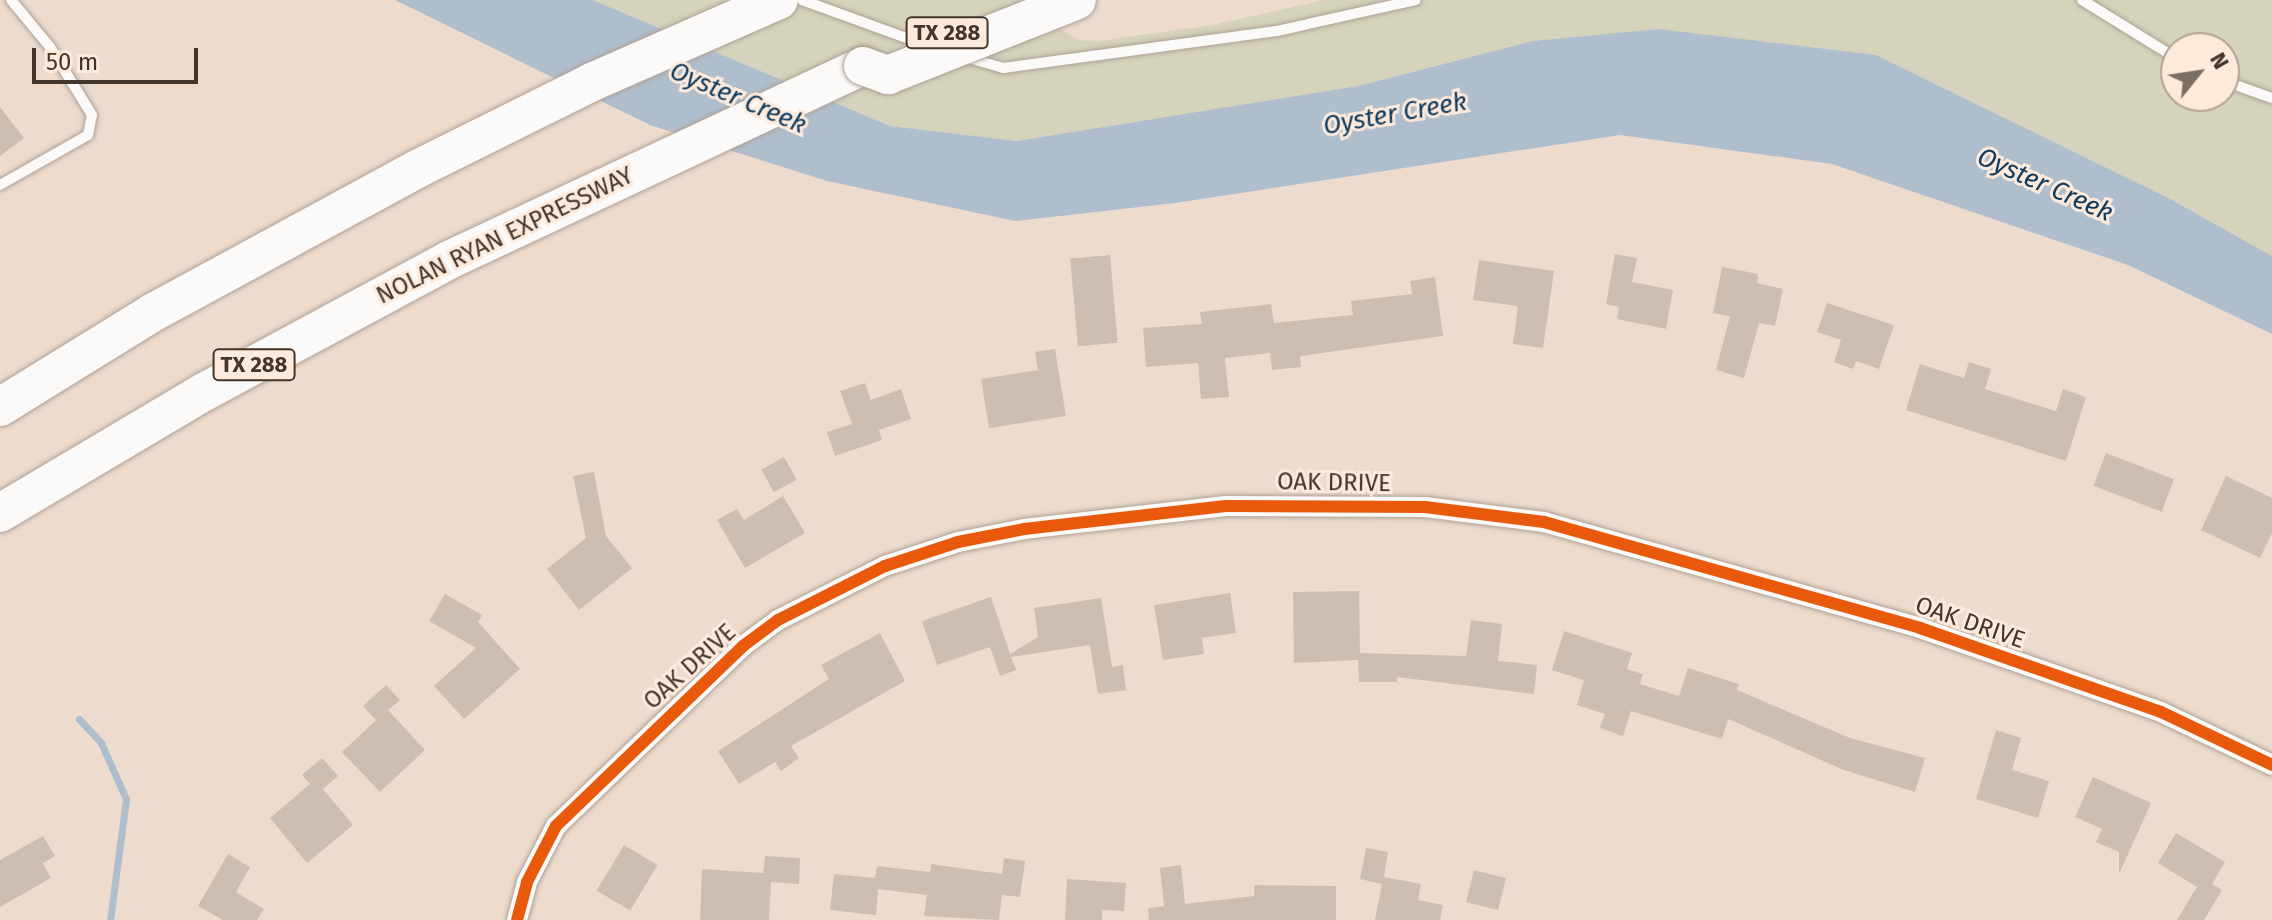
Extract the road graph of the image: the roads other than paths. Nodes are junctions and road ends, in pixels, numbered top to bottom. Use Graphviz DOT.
graph roads {
  1 [pos="11,0"];
  2 [pos="723,0"];
  3 [pos="779,0"];
  4 [pos="802,0"];
  5 [pos="1030,0"];
  6 [pos="1077,0"];
  7 [pos="1416,0"];
  8 [pos="2082,0"];
  9 [pos="667,48"];
  10 [pos="2160,48"];
  11 [pos="863,66"];
  12 [pos="2240,87"];
  13 [pos="2272,98"];
  14 [pos="0,185"];
  15 [pos="0,407"];
  16 [pos="0,513"];
  17 [pos="2272,765"];
  18 [pos="517,920"];
  1 -- 14 [label="lane"];
  2 -- 9 [label="highway"];
  3 -- 9 [label="highway"];
  4 -- 7 [label="lane"];
  5 -- 11 [label="highway, NOLAN RYAN EXPRESSWAY / TX 288"];
  6 -- 11 [label="highway, bridge"];
  8 -- 10 [label="lane"];
  9 -- 15 [label="highway"];
  11 -- 16 [label="highway, NOLAN RYAN EXPRESSWAY / TX 288"];
  12 -- 13 [label="lane"];
  17 -- 18 [label="street, OAK DRIVE"];
}
